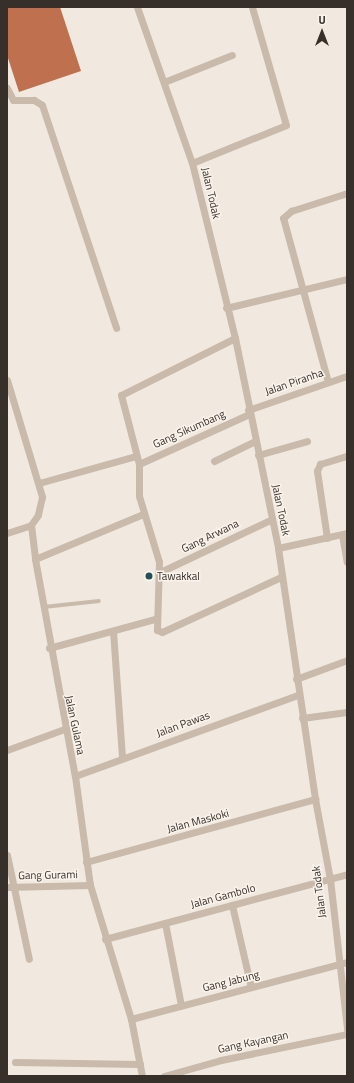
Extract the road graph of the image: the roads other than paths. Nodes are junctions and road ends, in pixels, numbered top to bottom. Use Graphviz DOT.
graph roads {
  1 [pos="137,7"];
  2 [pos="252,7"];
  3 [pos="232,55"];
  4 [pos="164,82"];
  5 [pos="7,88"];
  6 [pos="192,163"];
  7 [pos="347,193"];
  8 [pos="347,279"];
  9 [pos="304,288"];
  10 [pos="226,308"];
  11 [pos="116,328"];
  12 [pos="235,338"];
  13 [pos="347,376"];
  14 [pos="7,380"];
  15 [pos="328,382"];
  16 [pos="249,412"];
  17 [pos="255,441"];
  18 [pos="308,441"];
  19 [pos="258,455"];
  20 [pos="136,456"];
  21 [pos="347,456"];
  22 [pos="214,461"];
  23 [pos="139,464"];
  24 [pos="39,483"];
  25 [pos="143,514"];
  26 [pos="272,518"];
  27 [pos="31,525"];
  28 [pos="7,533"];
  29 [pos="344,534"];
  30 [pos="327,538"];
  31 [pos="278,548"];
  32 [pos="35,559"];
  33 [pos="347,562"];
  34 [pos="158,573"];
  35 [pos="281,577"];
  36 [pos="99,601"];
  37 [pos="43,607"];
  38 [pos="155,619"];
  39 [pos="113,631"];
  40 [pos="49,648"];
  41 [pos="347,660"];
  42 [pos="296,679"];
  43 [pos="298,695"];
  44 [pos="347,712"];
  45 [pos="302,718"];
  46 [pos="64,729"];
  47 [pos="7,750"];
  48 [pos="122,758"];
  49 [pos="75,776"];
  50 [pos="315,799"];
  51 [pos="7,855"];
  52 [pos="86,862"];
  53 [pos="347,874"];
  54 [pos="330,879"];
  55 [pos="90,885"];
  56 [pos="10,887"];
  57 [pos="232,905"];
  58 [pos="165,923"];
  59 [pos="104,939"];
  60 [pos="29,959"];
  61 [pos="347,962"];
  62 [pos="338,965"];
  63 [pos="251,987"];
  64 [pos="181,1005"];
  65 [pos="131,1019"];
  66 [pos="347,1029"];
  67 [pos="347,1034"];
  68 [pos="16,1062"];
  69 [pos="140,1064"];
  70 [pos="142,1076"];
  71 [pos="164,1076"];
  1 -- 4 [label="street, Jalan Todak"];
  2 -- 6 [label="street"];
  3 -- 4 [label="street"];
  4 -- 6 [label="street, Jalan Todak"];
  5 -- 11 [label="street"];
  6 -- 10 [label="street, Jalan Todak"];
  7 -- 9 [label="street"];
  8 -- 9 [label="street"];
  9 -- 10 [label="street"];
  9 -- 15 [label="street"];
  10 -- 12 [label="street, Jalan Todak"];
  12 -- 16 [label="street, Jalan Todak"];
  12 -- 20 [label="street"];
  13 -- 15 [label="street, Jalan Piranha"];
  14 -- 24 [label="street"];
  15 -- 16 [label="street, Jalan Piranha"];
  16 -- 17 [label="street, Jalan Todak"];
  16 -- 23 [label="street, Gang Sikumbang"];
  17 -- 19 [label="street, Jalan Todak"];
  17 -- 22 [label="street"];
  18 -- 19 [label="street"];
  19 -- 26 [label="street, Jalan Todak"];
  20 -- 23 [label="street"];
  20 -- 24 [label="street"];
  21 -- 30 [label="street"];
  23 -- 25 [label="street"];
  24 -- 27 [label="street"];
  25 -- 32 [label="street"];
  25 -- 34 [label="street"];
  26 -- 31 [label="street, Jalan Todak"];
  26 -- 34 [label="street, Gang Arwana"];
  27 -- 28 [label="street"];
  27 -- 32 [label="street, Jalan Gulama"];
  29 -- 30 [label="street"];
  29 -- 33 [label="street"];
  30 -- 31 [label="street"];
  31 -- 35 [label="street, Jalan Todak"];
  32 -- 37 [label="street, Jalan Gulama"];
  34 -- 38 [label="street"];
  35 -- 38 [label="street"];
  35 -- 42 [label="street, Jalan Todak"];
  36 -- 37 [label="lane"];
  37 -- 40 [label="street, Jalan Gulama"];
  38 -- 39 [label="street"];
  39 -- 40 [label="street"];
  39 -- 48 [label="street"];
  40 -- 46 [label="street, Jalan Gulama"];
  41 -- 42 [label="street"];
  42 -- 43 [label="street, Jalan Todak"];
  43 -- 45 [label="street, Jalan Todak"];
  43 -- 48 [label="street, Jalan Pawas"];
  44 -- 45 [label="street"];
  45 -- 50 [label="street, Jalan Todak"];
  46 -- 47 [label="street"];
  46 -- 49 [label="street, Jalan Gulama"];
  48 -- 49 [label="street, Jalan Pawas"];
  49 -- 52 [label="street, Jalan Gulama"];
  50 -- 52 [label="street, Jalan Maskoki"];
  50 -- 54 [label="street, Jalan Todak"];
  51 -- 56 [label="street"];
  52 -- 55 [label="street, Jalan Gulama"];
  53 -- 54 [label="street, Jalan Gambolo"];
  54 -- 57 [label="street, Jalan Gambolo"];
  54 -- 62 [label="street, Jalan Todak"];
  55 -- 56 [label="street, Gang Gurami"];
  55 -- 59 [label="street, Jalan Gulama"];
  56 -- 60 [label="street"];
  57 -- 58 [label="street, Jalan Gambolo"];
  57 -- 63 [label="street"];
  58 -- 59 [label="street, Jalan Gambolo"];
  58 -- 64 [label="street"];
  59 -- 65 [label="street, Jalan Gulama"];
  61 -- 62 [label="street, Gang Jabung"];
  62 -- 63 [label="street, Gang Jabung"];
  62 -- 66 [label="street, Jalan Todak"];
  63 -- 64 [label="street, Gang Jabung"];
  64 -- 65 [label="street, Gang Jabung"];
  65 -- 69 [label="street, Jalan Gulama"];
  67 -- 71 [label="street, Gang Kayangan"];
  68 -- 69 [label="street"];
  69 -- 70 [label="street, Jalan Gulama"];
}
